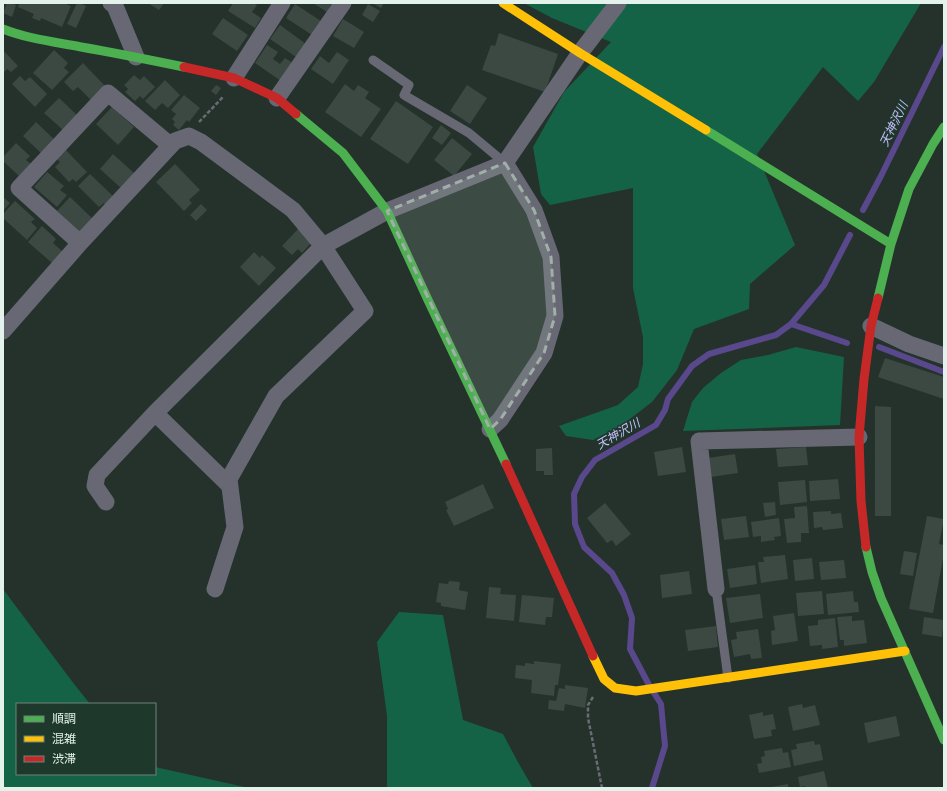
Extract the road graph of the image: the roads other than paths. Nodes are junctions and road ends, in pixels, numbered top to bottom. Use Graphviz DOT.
graph roads {
  1 [pos="111,3"];
  2 [pos="282,3"];
  3 [pos="343,3"];
  4 [pos="503,3"];
  5 [pos="618,3"];
  6 [pos="3,29"];
  7 [pos="580,53"];
  8 [pos="136,57"];
  9 [pos="373,60"];
  10 [pos="234,78"];
  11 [pos="277,98"];
  12 [pos="944,127"];
  13 [pos="170,145"];
  14 [pos="505,163"];
  15 [pos="387,211"];
  16 [pos="80,243"];
  17 [pos="891,244"];
  18 [pos="323,246"];
  19 [pos="871,326"];
  20 [pos="3,332"];
  21 [pos="944,356"];
  22 [pos="155,412"];
  23 [pos="490,430"];
  24 [pos="859,437"];
  25 [pos="230,486"];
  26 [pos="106,502"];
  27 [pos="215,589"];
  28 [pos="716,589"];
  29 [pos="905,651"];
  30 [pos="728,678"];
  31 [pos="944,740"];
  1 -- 8 [label="street"];
  2 -- 10 [label="street"];
  3 -- 11 [label="street"];
  4 -- 7 [label="street"];
  5 -- 7 [label="street"];
  6 -- 8 [label="street"];
  7 -- 14 [label="street"];
  7 -- 17 [label="street"];
  8 -- 10 [label="street"];
  9 -- 14 [label="lane"];
  10 -- 11 [label="street"];
  11 -- 15 [label="street"];
  12 -- 17 [label="street"];
  13 -- 16 [label="street"];
  13 -- 16 [label="street"];
  13 -- 18 [label="street"];
  14 -- 15 [label="street"];
  14 -- 23 [label="street"];
  15 -- 18 [label="street"];
  15 -- 23 [label="street"];
  16 -- 20 [label="street"];
  17 -- 19 [label="street"];
  18 -- 22 [label="street"];
  18 -- 25 [label="street"];
  19 -- 21 [label="street"];
  19 -- 24 [label="street"];
  22 -- 25 [label="street"];
  22 -- 26 [label="street"];
  23 -- 30 [label="street"];
  24 -- 28 [label="street"];
  24 -- 29 [label="street"];
  25 -- 27 [label="street"];
  28 -- 30 [label="lane"];
  29 -- 30 [label="street"];
  29 -- 31 [label="street"];
}
